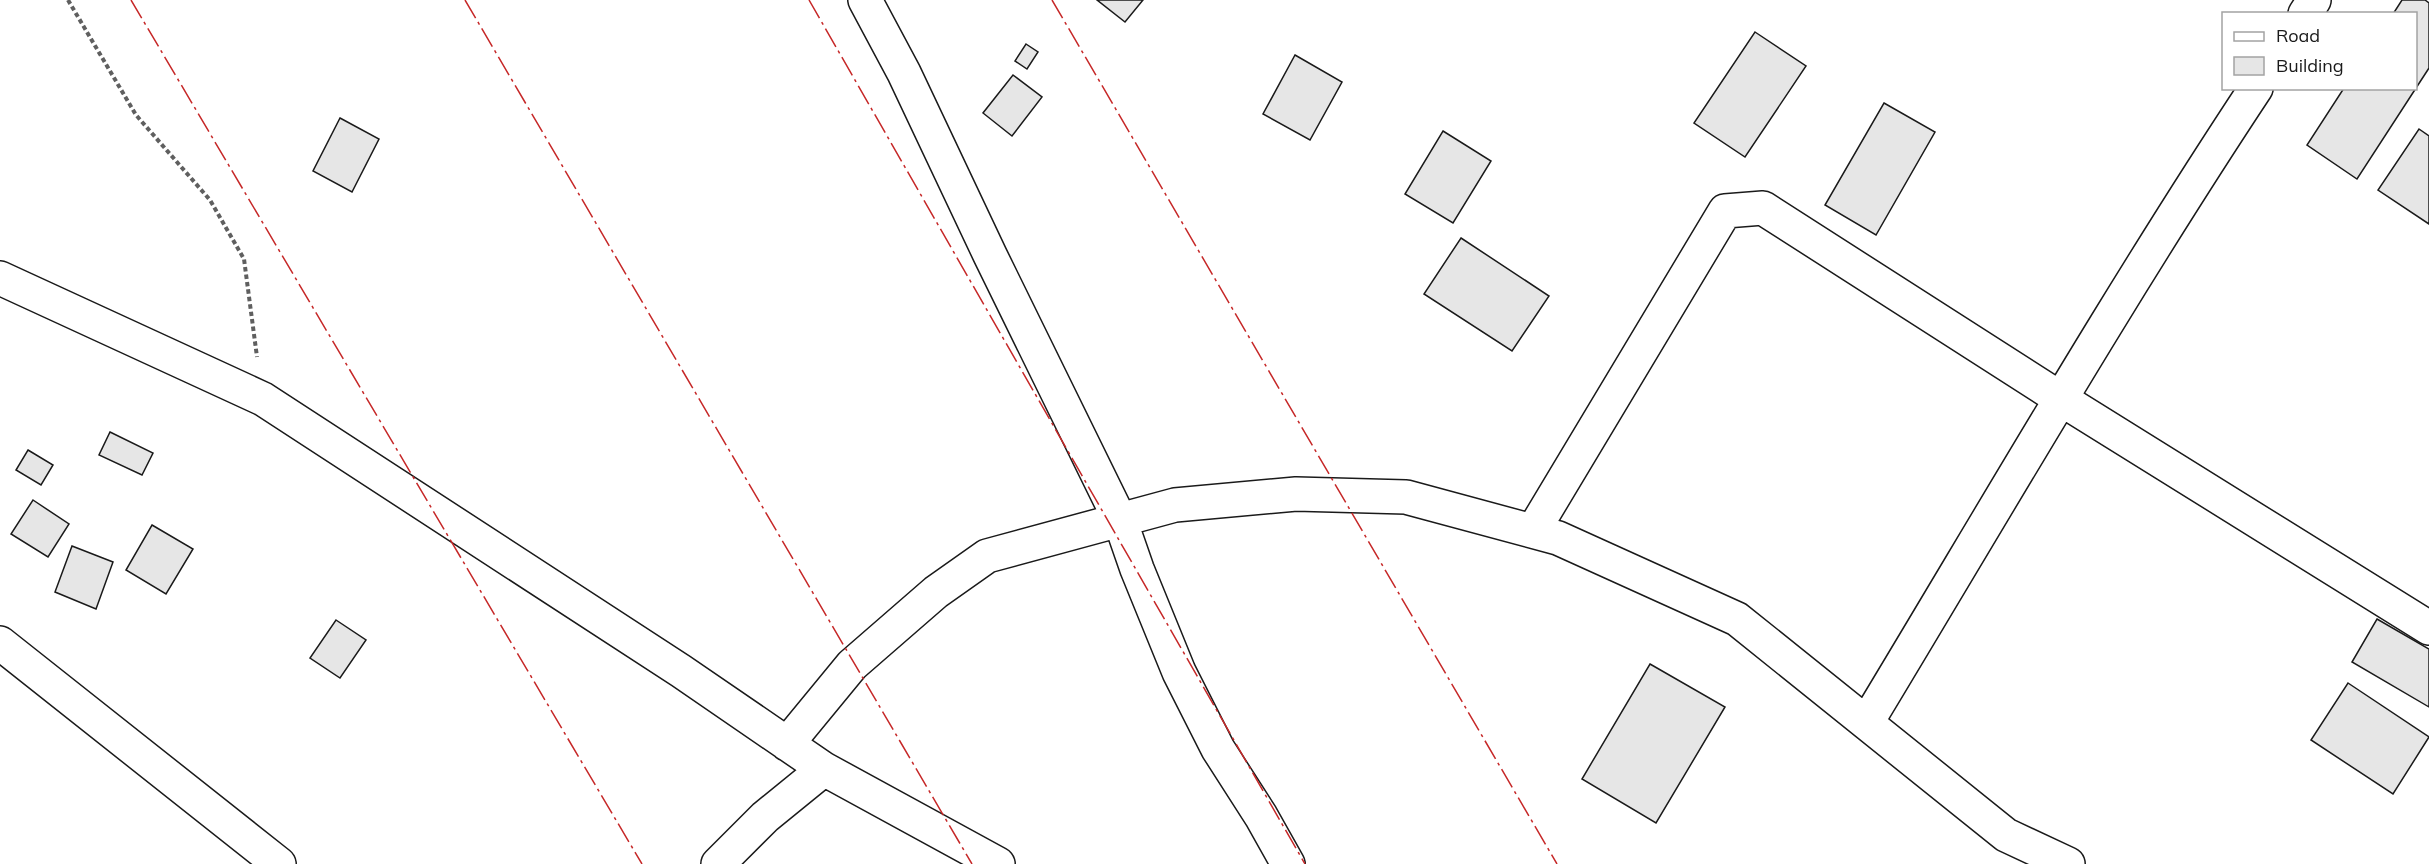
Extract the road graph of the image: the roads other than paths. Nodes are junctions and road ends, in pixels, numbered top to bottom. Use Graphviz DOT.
graph roads {
  1 [pos="864,0"];
  2 [pos="2255,90"];
  3 [pos="0,278"];
  4 [pos="2061,399"];
  5 [pos="1120,520"];
  6 [pos="1533,531"];
  7 [pos="2429,628"];
  8 [pos="0,643"];
  9 [pos="1867,722"];
  10 [pos="787,744"];
  11 [pos="824,769"];
  12 [pos="279,864"];
  13 [pos="718,864"];
  14 [pos="998,864"];
  15 [pos="1288,864"];
  16 [pos="2068,864"];
  1 -- 5 [label="street"];
  2 -- 4 [label="street"];
  3 -- 10 [label="street"];
  4 -- 6 [label="street"];
  4 -- 7 [label="street"];
  4 -- 9 [label="street"];
  5 -- 6 [label="street"];
  5 -- 10 [label="street"];
  5 -- 15 [label="street"];
  6 -- 9 [label="street"];
  8 -- 12 [label="street"];
  9 -- 16 [label="street"];
  10 -- 11 [label="street"];
  11 -- 13 [label="street"];
  11 -- 14 [label="street"];
}
